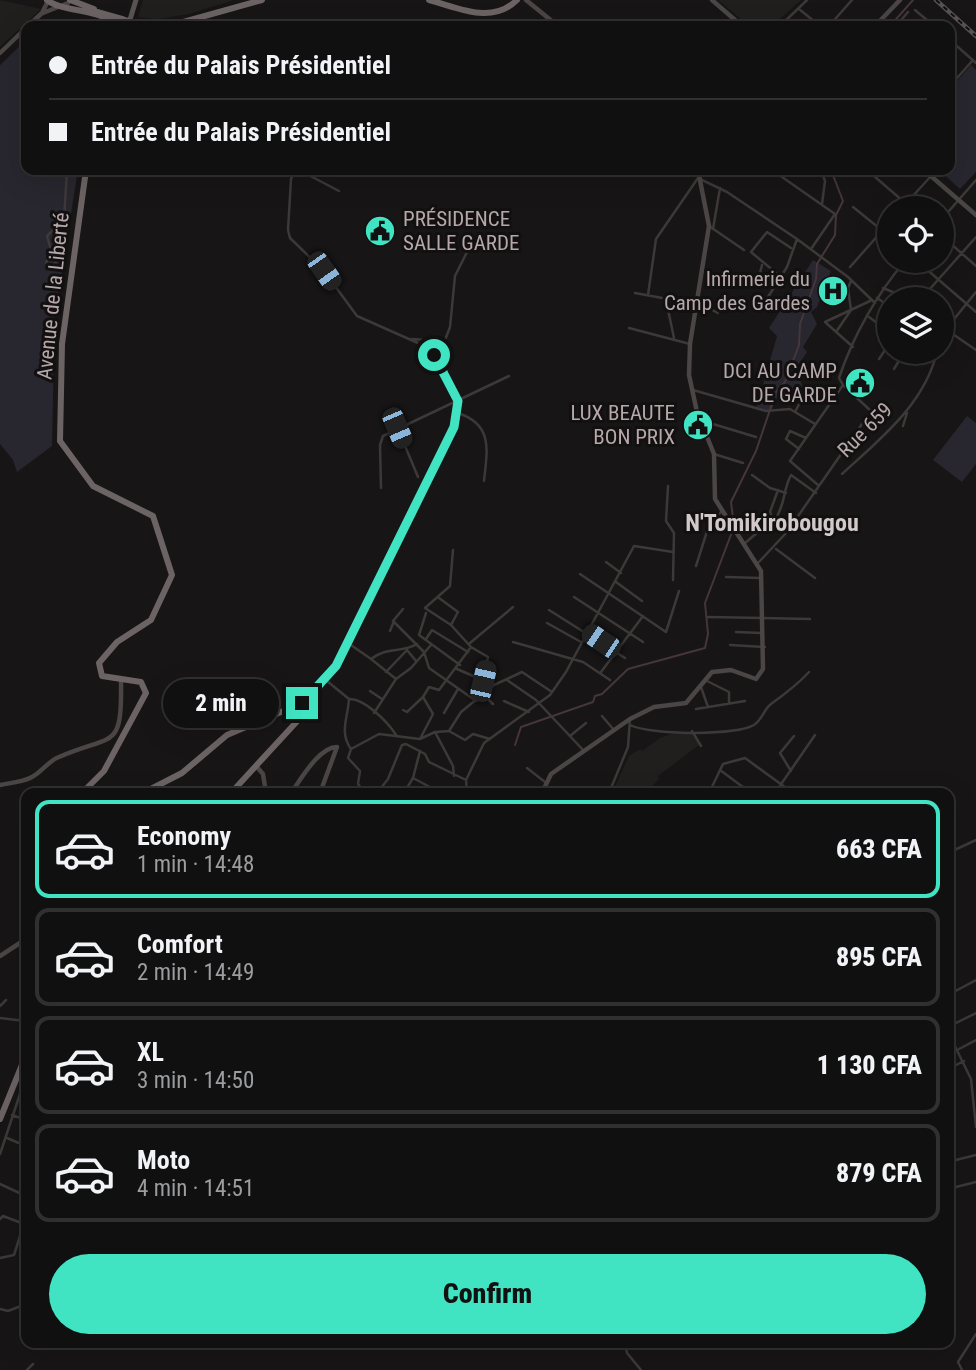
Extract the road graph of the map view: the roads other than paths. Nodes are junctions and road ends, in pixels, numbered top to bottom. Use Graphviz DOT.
graph roads {
  1 [pos="48,0"];
  2 [pos="136,0"];
  3 [pos="262,0"];
  4 [pos="429,0"];
  5 [pos="517,0"];
  6 [pos="526,0"];
  7 [pos="712,0"];
  8 [pos="807,0"];
  9 [pos="852,0"];
  10 [pos="900,0"];
  11 [pos="439,1"];
  12 [pos="65,2"];
  13 [pos="799,9"];
  14 [pos="915,10"];
  15 [pos="908,12"];
  16 [pos="42,13"];
  17 [pos="33,21"];
  18 [pos="110,21"];
  19 [pos="128,21"];
  20 [pos="130,21"];
  21 [pos="188,21"];
  22 [pos="552,21"];
  23 [pos="736,21"];
  24 [pos="786,21"];
  25 [pos="814,21"];
  26 [pos="833,21"];
  27 [pos="880,21"];
  28 [pos="900,21"];
  29 [pos="927,21"];
  30 [pos="21,33"];
  31 [pos="955,45"];
  32 [pos="0,53"];
  33 [pos="974,62"];
  34 [pos="955,81"];
  35 [pos="67,175"];
  36 [pos="85,175"];
  37 [pos="294,175"];
  38 [pos="307,175"];
  39 [pos="779,175"];
  40 [pos="823,175"];
  41 [pos="873,175"];
  42 [pos="931,176"];
  43 [pos="698,178"];
  44 [pos="976,180"];
  45 [pos="720,188"];
  46 [pos="339,191"];
  47 [pos="897,196"];
  48 [pos="913,196"];
  49 [pos="958,200"];
  50 [pos="822,204"];
  51 [pos="954,205"];
  52 [pos="853,206"];
  53 [pos="976,215"];
  54 [pos="877,226"];
  55 [pos="711,227"];
  56 [pos="55,231"];
  57 [pos="976,237"];
  58 [pos="877,238"];
  59 [pos="797,239"];
  60 [pos="470,246"];
  61 [pos="954,246"];
  62 [pos="792,248"];
  63 [pos="744,250"];
  64 [pos="811,250"];
  65 [pos="962,253"];
  66 [pos="763,263"];
  67 [pos="976,266"];
  68 [pos="850,267"];
  69 [pos="895,273"];
  70 [pos="932,273"];
  71 [pos="781,277"];
  72 [pos="939,279"];
  73 [pos="851,281"];
  74 [pos="775,287"];
  75 [pos="884,287"];
  76 [pos="932,287"];
  77 [pos="976,292"];
  78 [pos="635,293"];
  79 [pos="648,295"];
  80 [pos="768,297"];
  81 [pos="877,298"];
  82 [pos="666,299"];
  83 [pos="873,302"];
  84 [pos="966,303"];
  85 [pos="698,304"];
  86 [pos="850,310"];
  87 [pos="976,312"];
  88 [pos="718,313"];
  89 [pos="868,316"];
  90 [pos="954,317"];
  91 [pos="877,323"];
  92 [pos="629,328"];
  93 [pos="836,332"];
  94 [pos="449,333"];
  95 [pos="954,335"];
  96 [pos="409,338"];
  97 [pos="434,338"];
  98 [pos="674,338"];
  99 [pos="428,340"];
  100 [pos="690,344"];
  101 [pos="439,345"];
  102 [pos="853,347"];
  103 [pos="429,349"];
  104 [pos="976,350"];
  105 [pos="440,352"];
  106 [pos="897,364"];
  107 [pos="932,364"];
  108 [pos="894,369"];
  109 [pos="509,376"];
  110 [pos="449,379"];
  111 [pos="843,386"];
  112 [pos="692,390"];
  113 [pos="806,391"];
  114 [pos="458,401"];
  115 [pos="908,409"];
  116 [pos="795,412"];
  117 [pos="458,413"];
  118 [pos="699,420"];
  119 [pos="816,425"];
  120 [pos="903,426"];
  121 [pos="397,428"];
  122 [pos="756,437"];
  123 [pos="806,438"];
  124 [pos="799,449"];
  125 [pos="714,454"];
  126 [pos="743,463"];
  127 [pos="842,474"];
  128 [pos="752,475"];
  129 [pos="418,477"];
  130 [pos="484,481"];
  131 [pos="818,485"];
  132 [pos="668,486"];
  133 [pos="381,488"];
  134 [pos="778,490"];
  135 [pos="786,493"];
  136 [pos="816,493"];
  137 [pos="722,511"];
  138 [pos="774,520"];
  139 [pos="788,532"];
  140 [pos="744,544"];
  141 [pos="775,548"];
  142 [pos="453,550"];
  143 [pos="673,552"];
  144 [pos="606,562"];
  145 [pos="758,564"];
  146 [pos="696,566"];
  147 [pos="621,573"];
  148 [pos="580,574"];
  149 [pos="726,577"];
  150 [pos="816,578"];
  151 [pos="762,579"];
  152 [pos="673,580"];
  153 [pos="616,582"];
  154 [pos="610,591"];
  155 [pos="680,591"];
  156 [pos="574,597"];
  157 [pos="439,598"];
  158 [pos="642,601"];
  159 [pos="513,607"];
  160 [pos="403,609"];
  161 [pos="549,610"];
  162 [pos="427,611"];
  163 [pos="598,611"];
  164 [pos="643,615"];
  165 [pos="708,617"];
  166 [pos="762,617"];
  167 [pos="810,619"];
  168 [pos="394,621"];
  169 [pos="547,622"];
  170 [pos="451,625"];
  171 [pos="390,631"];
  172 [pos="587,631"];
  173 [pos="736,632"];
  174 [pos="763,633"];
  175 [pos="630,634"];
  176 [pos="426,639"];
  177 [pos="513,642"];
  178 [pos="581,642"];
  179 [pos="643,642"];
  180 [pos="348,643"];
  181 [pos="416,644"];
  182 [pos="432,644"];
  183 [pos="471,645"];
  184 [pos="730,645"];
  185 [pos="765,647"];
  186 [pos="407,650"];
  187 [pos="424,652"];
  188 [pos="468,652"];
  189 [pos="616,652"];
  190 [pos="625,658"];
  191 [pos="371,659"];
  192 [pos="573,659"];
  193 [pos="416,661"];
  194 [pos="458,667"];
  195 [pos="386,672"];
  196 [pos="809,672"];
  197 [pos="600,673"];
  198 [pos="397,679"];
  199 [pos="506,679"];
  200 [pos="121,680"];
  201 [pos="610,680"];
  202 [pos="705,680"];
  203 [pos="447,681"];
  204 [pos="483,681"];
  205 [pos="325,682"];
  206 [pos="494,685"];
  207 [pos="700,685"];
  208 [pos="458,689"];
  209 [pos="370,691"];
  210 [pos="552,692"];
  211 [pos="484,695"];
  212 [pos="423,697"];
  213 [pos="382,698"];
  214 [pos="349,699"];
  215 [pos="476,701"];
  216 [pos="504,701"];
  217 [pos="745,701"];
  218 [pos="729,703"];
  219 [pos="493,704"];
  220 [pos="540,704"];
  221 [pos="305,706"];
  222 [pos="708,707"];
  223 [pos="293,709"];
  224 [pos="696,709"];
  225 [pos="403,710"];
  226 [pos="529,712"];
  227 [pos="374,713"];
  228 [pos="443,713"];
  229 [pos="602,716"];
  230 [pos="301,717"];
  231 [pos="630,722"];
  232 [pos="586,723"];
  233 [pos="614,730"];
  234 [pos="449,731"];
  235 [pos="692,731"];
  236 [pos="435,732"];
  237 [pos="396,735"];
  238 [pos="815,735"];
  239 [pos="570,736"];
  240 [pos="794,736"];
  241 [pos="420,739"];
  242 [pos="490,739"];
  243 [pos="345,741"];
  244 [pos="701,746"];
  245 [pos="337,747"];
  246 [pos="351,748"];
  247 [pos="420,751"];
  248 [pos="584,751"];
  249 [pos="257,767"];
  250 [pos="527,768"];
  251 [pos="719,769"];
  252 [pos="790,771"];
  253 [pos="454,776"];
  254 [pos="413,778"];
  255 [pos="466,780"];
  256 [pos="545,782"];
  257 [pos="781,784"];
  258 [pos="0,785"];
  259 [pos="87,788"];
  260 [pos="153,788"];
  261 [pos="236,788"];
  262 [pos="265,788"];
  263 [pos="295,788"];
  264 [pos="322,788"];
  265 [pos="361,788"];
  266 [pos="381,788"];
  267 [pos="407,788"];
  268 [pos="432,788"];
  269 [pos="467,788"];
  270 [pos="543,788"];
  271 [pos="611,788"];
  272 [pos="711,788"];
  273 [pos="744,788"];
  274 [pos="778,788"];
  275 [pos="786,788"];
  276 [pos="976,840"];
  277 [pos="954,850"];
  278 [pos="21,942"];
  279 [pos="0,956"];
  280 [pos="976,980"];
  281 [pos="954,992"];
  282 [pos="6,1000"];
  283 [pos="0,1006"];
  284 [pos="976,1013"];
  285 [pos="0,1018"];
  286 [pos="21,1021"];
  287 [pos="954,1026"];
  288 [pos="976,1040"];
  289 [pos="954,1041"];
  290 [pos="958,1049"];
  291 [pos="965,1061"];
  292 [pos="954,1066"];
  293 [pos="21,1067"];
  294 [pos="20,1091"];
  295 [pos="12,1115"];
  296 [pos="21,1118"];
  297 [pos="0,1119"];
  298 [pos="976,1127"];
  299 [pos="0,1139"];
  300 [pos="6,1140"];
  301 [pos="21,1144"];
  302 [pos="0,1154"];
  303 [pos="976,1155"];
  304 [pos="954,1160"];
  305 [pos="976,1182"];
  306 [pos="0,1184"];
  307 [pos="954,1188"];
  308 [pos="21,1194"];
  309 [pos="0,1219"];
  310 [pos="21,1223"];
  311 [pos="21,1233"];
  312 [pos="0,1258"];
  313 [pos="21,1306"];
  314 [pos="0,1309"];
  315 [pos="976,1334"];
  316 [pos="622,1348"];
  317 [pos="626,1349"];
  318 [pos="33,1364"];
  319 [pos="27,1370"];
  320 [pos="641,1370"];
  321 [pos="962,1370"];
  1 -- 12 [label="highway"];
  1 -- 16 [label="street"];
  2 -- 20 [label="main road"];
  3 -- 21 [label="highway"];
  4 -- 11 [label="highway"];
  5 -- 11 [label="highway"];
  6 -- 22 [label="street"];
  7 -- 23 [label="street"];
  8 -- 13 [label="street"];
  9 -- 26 [label="street"];
  10 -- 27 [label="street"];
  12 -- 16 [label="street"];
  12 -- 18 [label="highway"];
  12 -- 19 [label="highway, bridge"];
  13 -- 24 [label="street"];
  13 -- 25 [label="street"];
  14 -- 29 [label="street"];
  15 -- 28 [label="street"];
  16 -- 17 [label="street"];
  30 -- 32 [label="street"];
  31 -- 33 [label="street"];
  33 -- 34 [label="street"];
  35 -- 56 [label="street"];
  36 -- 200 [label="highway, Avenue de la Liberté"];
  37 -- 96 [label="street"];
  38 -- 46 [label="street"];
  39 -- 50 [label="street"];
  40 -- 50 [label="street"];
  41 -- 47 [label="street"];
  42 -- 48 [label="street"];
  42 -- 49 [label="street"];
  43 -- 45 [label="street"];
  43 -- 55 [label="street"];
  43 -- 79 [label="street"];
  44 -- 49 [label="street"];
  45 -- 55 [label="street"];
  45 -- 59 [label="street"];
  49 -- 51 [label="street"];
  49 -- 53 [label="street"];
  50 -- 64 [label="street"];
  52 -- 54 [label="street"];
  55 -- 63 [label="street"];
  55 -- 85 [label="street"];
  56 -- 56 [label="street"];
  57 -- 65 [label="street"];
  58 -- 68 [label="street"];
  59 -- 62 [label="street"];
  59 -- 64 [label="street"];
  60 -- 94 [label="street"];
  61 -- 65 [label="street"];
  62 -- 66 [label="street"];
  62 -- 71 [label="street"];
  64 -- 73 [label="street"];
  65 -- 67 [label="street"];
  65 -- 72 [label="street"];
  66 -- 71 [label="street"];
  66 -- 74 [label="street"];
  69 -- 75 [label="street"];
  70 -- 72 [label="street"];
  71 -- 74 [label="street"];
  72 -- 76 [label="street"];
  72 -- 84 [label="street"];
  73 -- 83 [label="street"];
  73 -- 86 [label="street"];
  74 -- 80 [label="street"];
  77 -- 84 [label="street"];
  78 -- 79 [label="street"];
  79 -- 82 [label="street"];
  81 -- 83 [label="street"];
  82 -- 85 [label="street"];
  82 -- 98 [label="street"];
  83 -- 86 [label="street"];
  83 -- 89 [label="street"];
  84 -- 87 [label="street"];
  84 -- 90 [label="street"];
  85 -- 88 [label="street"];
  85 -- 100 [label="street"];
  86 -- 93 [label="street"];
  86 -- 93 [label="street"];
  89 -- 91 [label="street"];
  89 -- 102 [label="street"];
  92 -- 98 [label="street"];
  93 -- 102 [label="street"];
  94 -- 97 [label="street"];
  94 -- 105 [label="street"];
  95 -- 104 [label="street"];
  96 -- 99 [label="street"];
  96 -- 103 [label="street"];
  97 -- 99 [label="street"];
  97 -- 101 [label="street"];
  98 -- 100 [label="street"];
  99 -- 103 [label="street"];
  100 -- 112 [label="street"];
  101 -- 103 [label="street"];
  101 -- 105 [label="street"];
  102 -- 111 [label="street"];
  103 -- 110 [label="street"];
  105 -- 110 [label="street"];
  106 -- 108 [label="street"];
  107 -- 115 [label="street, Rue 659"];
  109 -- 114 [label="street"];
  110 -- 114 [label="street"];
  111 -- 119 [label="street"];
  111 -- 131 [label="street"];
  112 -- 116 [label="street"];
  112 -- 118 [label="street"];
  113 -- 116 [label="street"];
  114 -- 117 [label="street"];
  114 -- 121 [label="street"];
  115 -- 120 [label="street, Rue 659"];
  115 -- 127 [label="street, Rue 659"];
  116 -- 119 [label="street"];
  117 -- 130 [label="street"];
  117 -- 180 [label="street"];
  118 -- 122 [label="street"];
  118 -- 125 [label="street"];
  119 -- 123 [label="street"];
  121 -- 129 [label="street"];
  121 -- 133 [label="street"];
  123 -- 124 [label="street"];
  123 -- 124 [label="street"];
  124 -- 131 [label="street"];
  125 -- 126 [label="street"];
  125 -- 137 [label="street"];
  128 -- 134 [label="street"];
  131 -- 136 [label="street"];
  132 -- 143 [label="street"];
  134 -- 135 [label="street"];
  134 -- 138 [label="street"];
  135 -- 136 [label="street"];
  135 -- 138 [label="street"];
  136 -- 139 [label="street"];
  137 -- 140 [label="street"];
  137 -- 146 [label="street"];
  138 -- 139 [label="street"];
  138 -- 140 [label="street"];
  139 -- 141 [label="street"];
  140 -- 145 [label="street"];
  141 -- 145 [label="street"];
  141 -- 150 [label="street"];
  142 -- 157 [label="street"];
  143 -- 147 [label="street"];
  143 -- 152 [label="street"];
  144 -- 147 [label="street"];
  145 -- 151 [label="street"];
  147 -- 153 [label="street"];
  148 -- 154 [label="street"];
  149 -- 151 [label="street"];
  151 -- 166 [label="street"];
  153 -- 154 [label="street"];
  153 -- 158 [label="street"];
  154 -- 163 [label="street"];
  154 -- 164 [label="street"];
  155 -- 164 [label="street"];
  156 -- 163 [label="street"];
  157 -- 162 [label="street"];
  157 -- 170 [label="street"];
  159 -- 183 [label="street"];
  160 -- 168 [label="street"];
  161 -- 172 [label="street"];
  162 -- 170 [label="street"];
  162 -- 176 [label="street"];
  163 -- 172 [label="street"];
  163 -- 175 [label="street"];
  164 -- 175 [label="street"];
  165 -- 166 [label="street"];
  166 -- 167 [label="street"];
  166 -- 174 [label="street"];
  168 -- 171 [label="street"];
  168 -- 181 [label="street"];
  169 -- 178 [label="street"];
  170 -- 183 [label="street"];
  172 -- 178 [label="street"];
  172 -- 189 [label="street"];
  173 -- 174 [label="street"];
  174 -- 185 [label="street"];
  175 -- 179 [label="street"];
  175 -- 189 [label="street"];
  176 -- 182 [label="street"];
  176 -- 188 [label="street"];
  177 -- 192 [label="street"];
  178 -- 192 [label="street"];
  180 -- 191 [label="street"];
  180 -- 205 [label="street"];
  181 -- 186 [label="street"];
  181 -- 187 [label="street"];
  182 -- 187 [label="street"];
  182 -- 194 [label="street"];
  183 -- 188 [label="street"];
  183 -- 204 [label="street"];
  184 -- 185 [label="street"];
  185 -- 202 [label="street"];
  186 -- 191 [label="street"];
  186 -- 193 [label="street"];
  186 -- 195 [label="street"];
  187 -- 193 [label="street"];
  187 -- 203 [label="street"];
  188 -- 194 [label="street"];
  189 -- 190 [label="street"];
  189 -- 197 [label="street"];
  191 -- 195 [label="street"];
  192 -- 197 [label="street"];
  192 -- 210 [label="street"];
  193 -- 198 [label="street"];
  194 -- 203 [label="street"];
  194 -- 204 [label="street"];
  195 -- 198 [label="street"];
  196 -- 235 [label="street"];
  197 -- 201 [label="street"];
  198 -- 213 [label="street"];
  199 -- 206 [label="street"];
  199 -- 210 [label="street"];
  199 -- 220 [label="street"];
  200 -- 258 [label="street"];
  200 -- 259 [label="highway, Avenue de la Liberté"];
  202 -- 207 [label="street"];
  202 -- 218 [label="street"];
  203 -- 208 [label="street"];
  203 -- 212 [label="street"];
  204 -- 206 [label="street"];
  205 -- 214 [label="street"];
  205 -- 221 [label="street"];
  206 -- 211 [label="street"];
  207 -- 222 [label="street"];
  207 -- 231 [label="street"];
  208 -- 215 [label="street"];
  208 -- 228 [label="street"];
  209 -- 213 [label="street"];
  210 -- 220 [label="street"];
  211 -- 215 [label="street"];
  211 -- 219 [label="street"];
  212 -- 225 [label="street"];
  212 -- 241 [label="street"];
  213 -- 227 [label="street"];
  214 -- 227 [label="street"];
  214 -- 243 [label="street"];
  215 -- 234 [label="street"];
  216 -- 226 [label="street"];
  217 -- 218 [label="street"];
  218 -- 222 [label="street"];
  220 -- 226 [label="street"];
  220 -- 239 [label="street"];
  221 -- 223 [label="highway"];
  221 -- 230 [label="highway"];
  222 -- 224 [label="street"];
  223 -- 230 [label="highway"];
  223 -- 260 [label="highway"];
  226 -- 242 [label="street"];
  227 -- 237 [label="street"];
  229 -- 233 [label="street"];
  230 -- 249 [label="highway"];
  231 -- 233 [label="street"];
  231 -- 235 [label="street"];
  231 -- 271 [label="street"];
  232 -- 239 [label="street"];
  233 -- 248 [label="street"];
  234 -- 236 [label="street"];
  234 -- 242 [label="street"];
  235 -- 244 [label="street"];
  236 -- 241 [label="street"];
  236 -- 253 [label="street"];
  237 -- 241 [label="street"];
  237 -- 246 [label="street"];
  238 -- 252 [label="street"];
  239 -- 248 [label="street"];
  240 -- 252 [label="street"];
  242 -- 255 [label="street"];
  243 -- 245 [label="street"];
  243 -- 246 [label="street"];
  245 -- 263 [label="street"];
  245 -- 264 [label="street"];
  246 -- 265 [label="street"];
  247 -- 253 [label="street"];
  247 -- 254 [label="street"];
  247 -- 266 [label="street"];
  248 -- 256 [label="street"];
  249 -- 261 [label="highway"];
  249 -- 262 [label="street"];
  250 -- 256 [label="street"];
  251 -- 257 [label="street"];
  251 -- 272 [label="street"];
  251 -- 273 [label="street"];
  252 -- 257 [label="street"];
  253 -- 255 [label="street"];
  254 -- 267 [label="street"];
  254 -- 268 [label="street"];
  255 -- 269 [label="street"];
  256 -- 270 [label="street"];
  257 -- 274 [label="street"];
  257 -- 275 [label="street"];
  276 -- 277 [label="street"];
  278 -- 279 [label="street"];
  280 -- 281 [label="street"];
  282 -- 283 [label="street"];
  284 -- 287 [label="street"];
  285 -- 286 [label="street"];
  288 -- 290 [label="street"];
  289 -- 290 [label="street"];
  290 -- 291 [label="street"];
  291 -- 292 [label="street"];
  291 -- 298 [label="street"];
  293 -- 297 [label="highway"];
  294 -- 295 [label="street"];
  295 -- 296 [label="street"];
  295 -- 300 [label="street"];
  299 -- 300 [label="street"];
  300 -- 301 [label="street"];
  300 -- 302 [label="street"];
  303 -- 304 [label="street"];
  305 -- 307 [label="street"];
  306 -- 308 [label="street"];
  309 -- 310 [label="street"];
  311 -- 312 [label="street"];
  313 -- 314 [label="street"];
  315 -- 321 [label="street"];
  316 -- 317 [label="street"];
  317 -- 320 [label="street"];
  318 -- 319 [label="street"];
}
